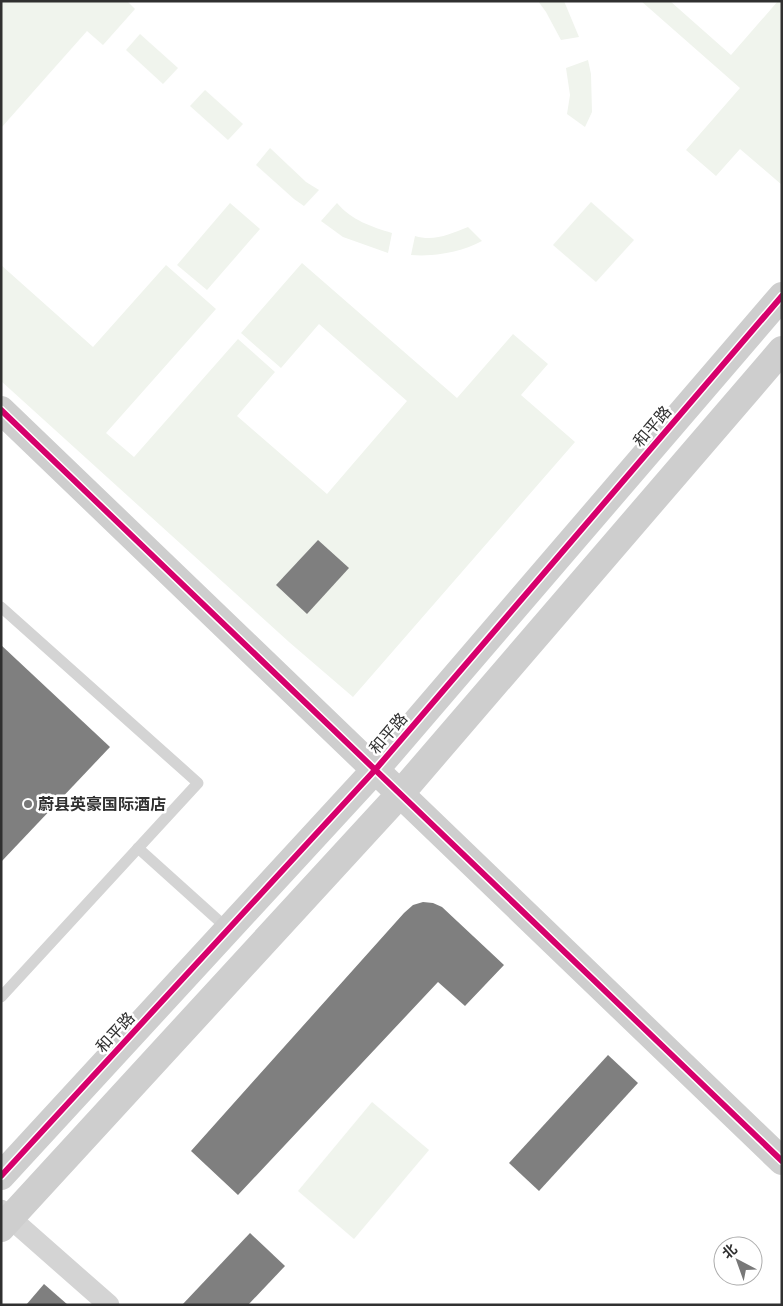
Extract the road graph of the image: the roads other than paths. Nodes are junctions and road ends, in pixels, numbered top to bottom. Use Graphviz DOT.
graph roads {
  1 [pos="782,296"];
  2 [pos="782,350"];
  3 [pos="1,410"];
  4 [pos="1,607"];
  5 [pos="375,770"];
  6 [pos="400,794"];
  7 [pos="138,848"];
  8 [pos="228,929"];
  9 [pos="1,997"];
  10 [pos="782,1162"];
  11 [pos="1,1176"];
  12 [pos="4,1219"];
  13 [pos="109,1305"];
  1 -- 5 [label="street, 和平路"];
  2 -- 6 [label="street"];
  3 -- 5 [label="street"];
  4 -- 7 [label="lane"];
  5 -- 6 [label="street"];
  5 -- 8 [label="street, 和平路"];
  6 -- 10 [label="street"];
  6 -- 12 [label="street"];
  7 -- 8 [label="lane"];
  7 -- 9 [label="lane"];
  8 -- 11 [label="street, 和平路"];
  12 -- 13 [label="street"];
}
